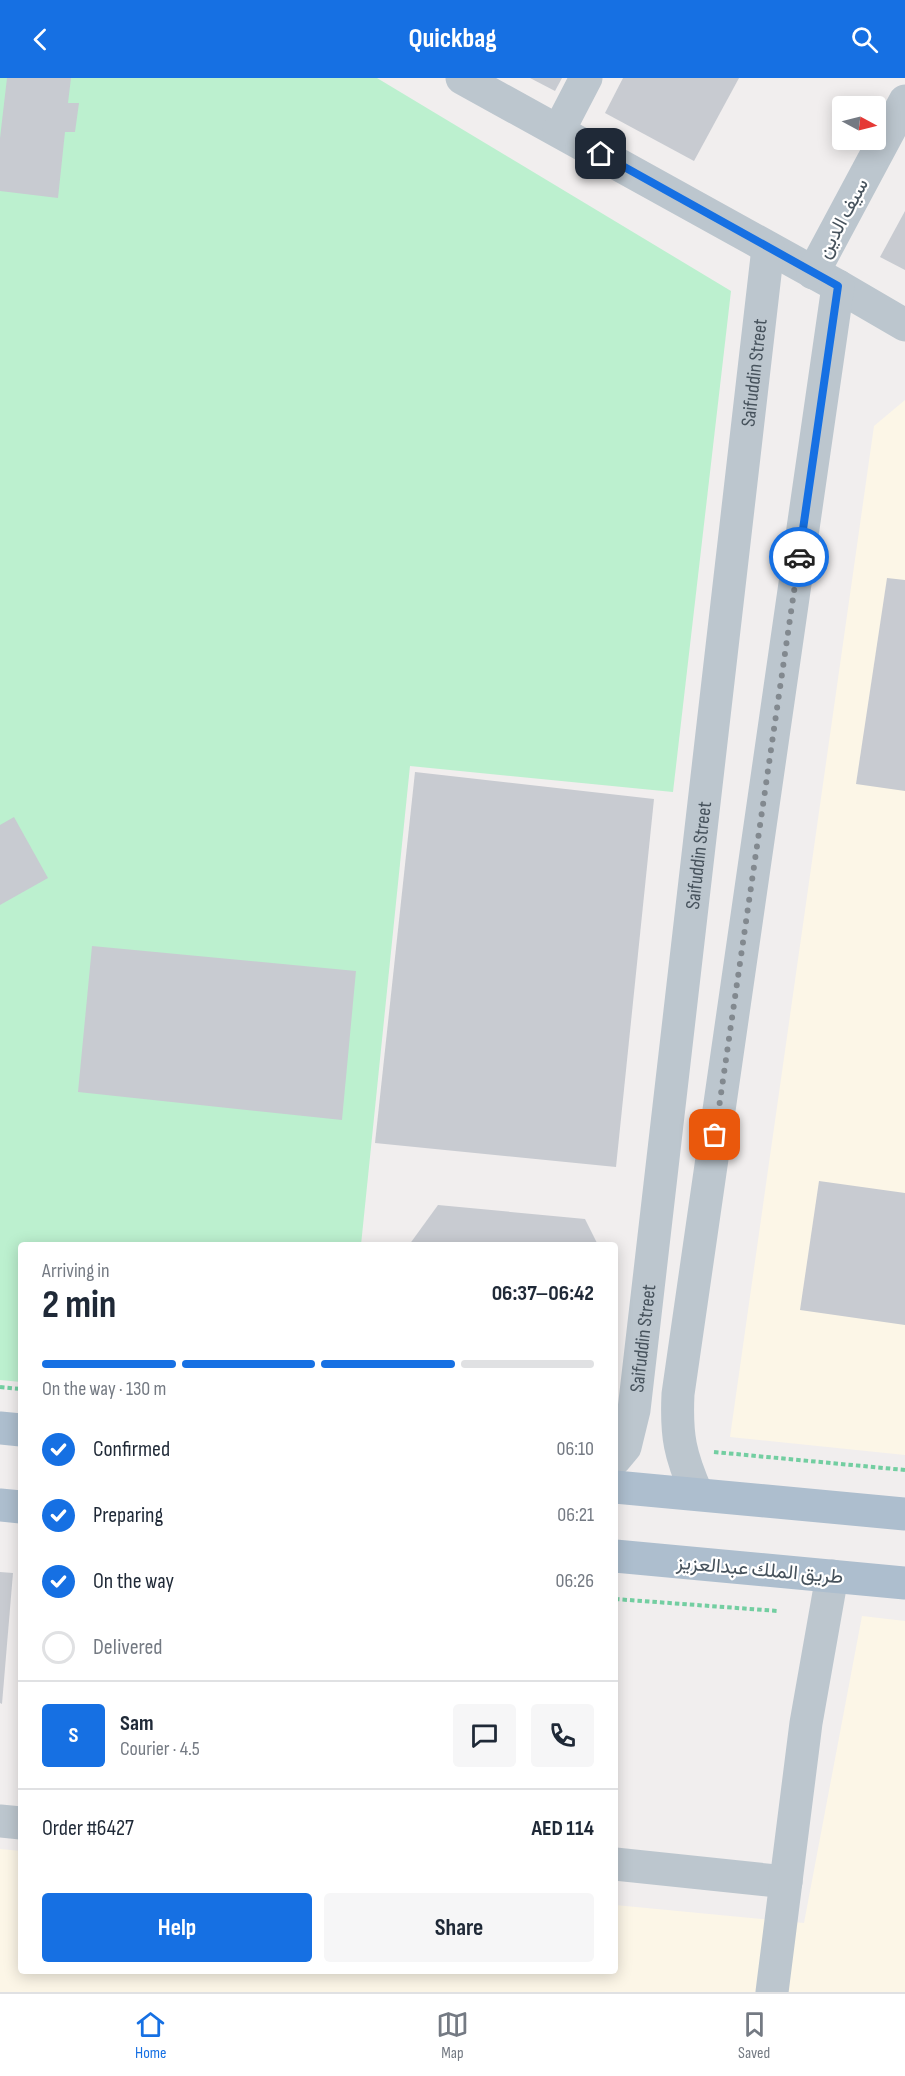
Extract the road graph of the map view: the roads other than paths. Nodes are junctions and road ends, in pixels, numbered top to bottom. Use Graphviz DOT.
graph roads {
  1 [pos="462,78"];
  2 [pos="586,78"];
  3 [pos="905,100"];
  4 [pos="559,130"];
  5 [pos="768,248"];
  6 [pos="826,279"];
  7 [pos="905,325"];
  8 [pos="0,1428"];
  9 [pos="18,1430"];
  10 [pos="618,1455"];
  11 [pos="618,1487"];
  12 [pos="697,1494"];
  13 [pos="0,1505"];
  14 [pos="18,1507"];
  15 [pos="905,1514"];
  16 [pos="618,1556"];
  17 [pos="832,1576"];
  18 [pos="905,1583"];
  19 [pos="0,1821"];
  20 [pos="18,1823"];
  21 [pos="618,1864"];
  22 [pos="786,1882"];
  23 [pos="772,1992"];
  1 -- 4 [label="street"];
  2 -- 4 [label="street"];
  3 -- 6 [label="street, سيف الدين"];
  4 -- 5 [label="street"];
  5 -- 6 [label="street"];
  5 -- 10 [label="street, Saifuddin Street"];
  6 -- 7 [label="street"];
  6 -- 12 [label="street"];
  8 -- 9 [label="main road"];
  11 -- 12 [label="main road"];
  12 -- 15 [label="main road"];
  13 -- 14 [label="main road"];
  16 -- 17 [label="main road, طريق الملك عبدالعزيز"];
  17 -- 18 [label="main road, طريق الملك عبدالعزيز"];
  17 -- 22 [label="street"];
  19 -- 20 [label="street"];
  21 -- 22 [label="street"];
  22 -- 23 [label="street"];
}
